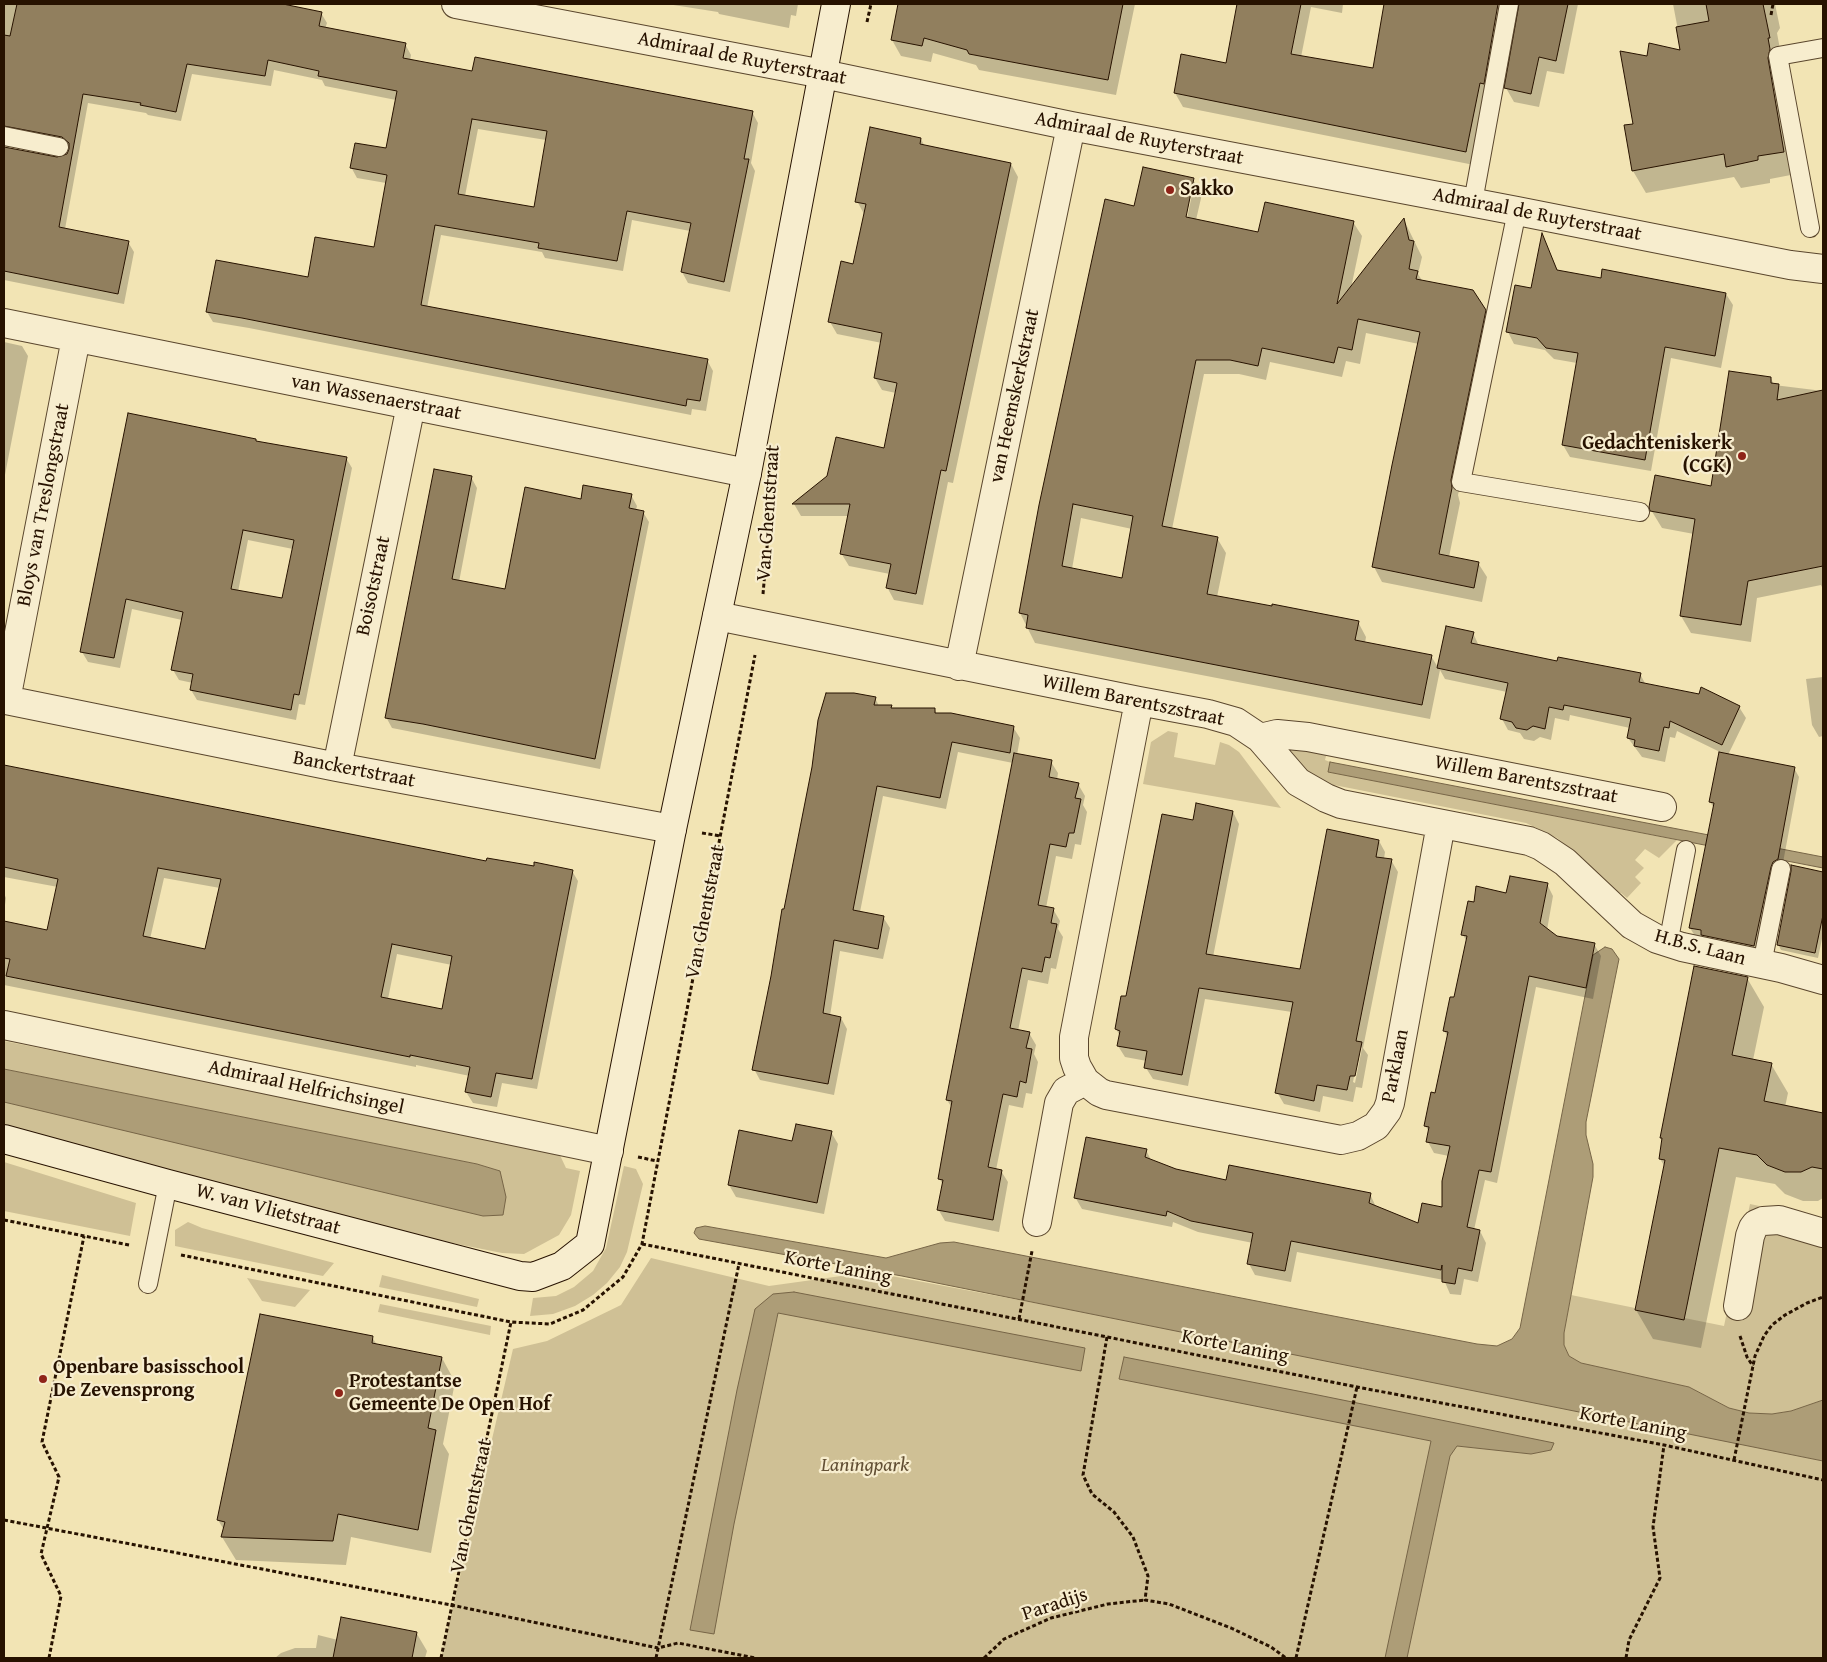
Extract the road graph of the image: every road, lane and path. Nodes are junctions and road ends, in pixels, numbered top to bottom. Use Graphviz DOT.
graph roads {
  1 [pos="456,4"];
  2 [pos="836,4"];
  3 [pos="1509,4"];
  4 [pos="1773,4"];
  5 [pos="1771,14"];
  6 [pos="1823,48"];
  7 [pos="823,74"];
  8 [pos="1071,126"];
  9 [pos="4,136"];
  10 [pos="58,147"];
  11 [pos="1473,202"];
  12 [pos="1517,211"];
  13 [pos="1810,228"];
  14 [pos="1823,269"];
  15 [pos="4,323"];
  16 [pos="76,338"];
  17 [pos="411,405"];
  18 [pos="747,473"];
  19 [pos="1640,512"];
  20 [pos="769,527"];
  21 [pos="717,616"];
  22 [pos="761,625"];
  23 [pos="959,666"];
  24 [pos="1138,701"];
  25 [pos="37,707"];
  26 [pos="1260,738"];
  27 [pos="337,767"];
  28 [pos="1662,807"];
  29 [pos="1441,824"];
  30 [pos="672,829"];
  31 [pos="1686,850"];
  32 [pos="1781,869"];
  33 [pos="1668,944"];
  34 [pos="1762,964"];
  35 [pos="1823,980"];
  36 [pos="4,1025"];
  37 [pos="1085,1081"];
  38 [pos="4,1139"];
  39 [pos="609,1151"];
  40 [pos="168,1184"];
  41 [pos="4,1220"];
  42 [pos="1035,1232"];
  43 [pos="1823,1233"];
  44 [pos="84,1236"];
  45 [pos="642,1244"];
  46 [pos="155,1250"];
  47 [pos="739,1264"];
  48 [pos="533,1277"];
  49 [pos="148,1284"];
  50 [pos="1823,1296"];
  51 [pos="1738,1306"];
  52 [pos="1020,1319"];
  53 [pos="511,1322"];
  54 [pos="1107,1337"];
  55 [pos="1357,1387"];
  56 [pos="1664,1445"];
  57 [pos="1734,1460"];
  58 [pos="1823,1480"];
  59 [pos="4,1520"];
  60 [pos="46,1528"];
  61 [pos="1145,1600"];
  62 [pos="451,1605"];
  63 [pos="658,1648"];
  64 [pos="49,1658"];
  65 [pos="441,1658"];
  66 [pos="656,1658"];
  67 [pos="754,1658"];
  68 [pos="984,1658"];
  69 [pos="1286,1658"];
  70 [pos="1296,1658"];
  71 [pos="1626,1658"];
  1 -- 7 [label="street, Admiraal de Ruyterstraat"];
  2 -- 7 [label="street, Van Ghentstraat"];
  3 -- 11 [label="lane"];
  4 -- 5 [label="path"];
  6 -- 13 [label="lane"];
  7 -- 8 [label="street, Admiraal de Ruyterstraat"];
  7 -- 18 [label="street, Van Ghentstraat"];
  8 -- 11 [label="street, Admiraal de Ruyterstraat"];
  8 -- 23 [label="street, van Heemskerkstraat"];
  9 -- 10 [label="lane"];
  11 -- 12 [label="street, Admiraal de Ruyterstraat"];
  12 -- 14 [label="street, Admiraal de Ruyterstraat"];
  12 -- 19 [label="lane"];
  15 -- 16 [label="street, van Wassenaerstraat"];
  16 -- 17 [label="street, van Wassenaerstraat"];
  16 -- 25 [label="street, Bloys van Treslongstraat"];
  17 -- 18 [label="street, van Wassenaerstraat"];
  17 -- 27 [label="street, Boisotstraat"];
  18 -- 21 [label="street, Van Ghentstraat"];
  20 -- 22 [label="path, Van Ghentstraat"];
  21 -- 22 [label="street, Willem Barentszstraat"];
  21 -- 30 [label="street, Van Ghentstraat"];
  22 -- 23 [label="street, Willem Barentszstraat"];
  22 -- 45 [label="path, Van Ghentstraat"];
  23 -- 24 [label="street, Willem Barentszstraat"];
  24 -- 26 [label="street, Willem Barentszstraat"];
  24 -- 37 [label="street"];
  25 -- 27 [label="street, Banckertstraat"];
  26 -- 28 [label="street, Willem Barentszstraat"];
  26 -- 29 [label="street"];
  27 -- 30 [label="street, Banckertstraat"];
  29 -- 33 [label="street, H.B.S. Laan"];
  29 -- 37 [label="street, Parklaan"];
  30 -- 39 [label="street, Van Ghentstraat"];
  31 -- 33 [label="lane"];
  32 -- 34 [label="lane"];
  33 -- 34 [label="street, H.B.S. Laan"];
  34 -- 35 [label="street, H.B.S. Laan"];
  36 -- 39 [label="street, Admiraal Helfrichsingel"];
  37 -- 42 [label="street"];
  38 -- 40 [label="street, W. van Vlietstraat"];
  39 -- 48 [label="street, Van Ghentstraat"];
  40 -- 46 [label="lane"];
  40 -- 48 [label="street, W. van Vlietstraat"];
  41 -- 44 [label="path"];
  42 -- 52 [label="path"];
  43 -- 51 [label="street"];
  44 -- 46 [label="path"];
  44 -- 60 [label="path"];
  45 -- 47 [label="path, Korte Laning"];
  45 -- 53 [label="path, Van Ghentstraat"];
  46 -- 49 [label="lane"];
  46 -- 53 [label="path"];
  47 -- 52 [label="path, Korte Laning"];
  47 -- 63 [label="path"];
  50 -- 57 [label="path"];
  52 -- 54 [label="path, Korte Laning"];
  53 -- 62 [label="path, Van Ghentstraat"];
  54 -- 55 [label="path, Korte Laning"];
  54 -- 61 [label="path"];
  55 -- 56 [label="path, Korte Laning"];
  55 -- 70 [label="path"];
  56 -- 57 [label="path, Korte Laning"];
  56 -- 71 [label="path"];
  57 -- 58 [label="path, Korte Laning"];
  59 -- 60 [label="path"];
  60 -- 62 [label="path"];
  60 -- 64 [label="path"];
  61 -- 68 [label="path, Paradijs"];
  61 -- 69 [label="path, Paradijs"];
  62 -- 63 [label="path"];
  62 -- 65 [label="path, Van Ghentstraat"];
  63 -- 66 [label="path"];
  63 -- 67 [label="path"];
}
